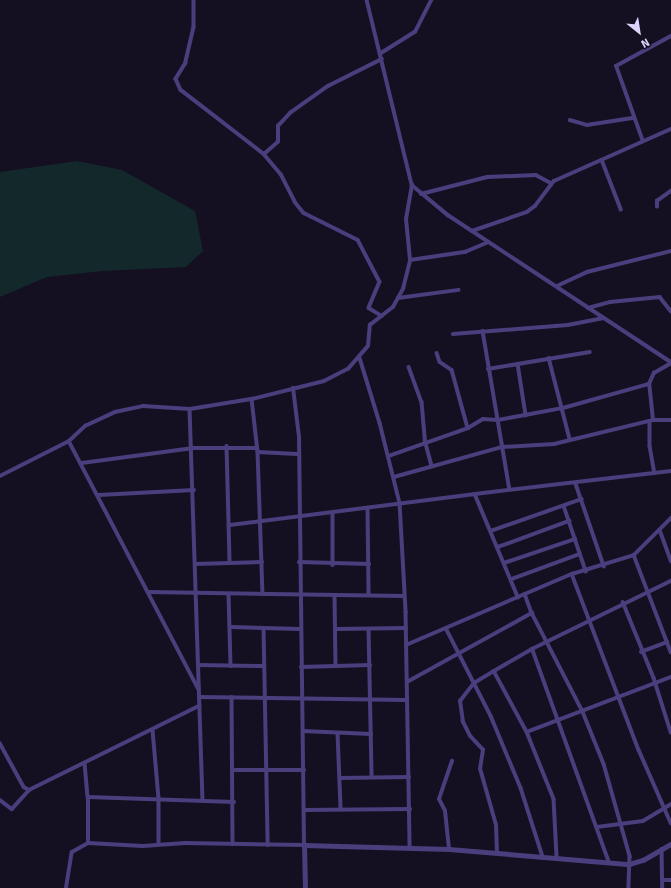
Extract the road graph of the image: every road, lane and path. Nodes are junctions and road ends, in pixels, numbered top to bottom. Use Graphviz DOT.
graph roads {
  1 [pos="194,0"];
  2 [pos="367,0"];
  3 [pos="431,0"];
  4 [pos="671,36"];
  5 [pos="381,53"];
  6 [pos="382,59"];
  7 [pos="634,118"];
  8 [pos="570,120"];
  9 [pos="671,128"];
  10 [pos="642,139"];
  11 [pos="264,154"];
  12 [pos="602,160"];
  13 [pos="551,183"];
  14 [pos="412,185"];
  15 [pos="671,191"];
  16 [pos="421,194"];
  17 [pos="657,207"];
  18 [pos="621,209"];
  19 [pos="472,231"];
  20 [pos="488,242"];
  21 [pos="671,252"];
  22 [pos="410,260"];
  23 [pos="556,286"];
  24 [pos="458,290"];
  25 [pos="398,298"];
  26 [pos="588,308"];
  27 [pos="671,311"];
  28 [pos="382,316"];
  29 [pos="603,318"];
  30 [pos="483,331"];
  31 [pos="453,334"];
  32 [pos="590,352"];
  33 [pos="437,353"];
  34 [pos="360,358"];
  35 [pos="549,358"];
  36 [pos="671,362"];
  37 [pos="518,364"];
  38 [pos="410,367"];
  39 [pos="488,369"];
  40 [pos="649,384"];
  41 [pos="293,388"];
  42 [pos="252,399"];
  43 [pos="562,408"];
  44 [pos="190,409"];
  45 [pos="526,415"];
  46 [pos="498,420"];
  47 [pos="671,420"];
  48 [pos="652,421"];
  49 [pos="468,428"];
  50 [pos="570,439"];
  51 [pos="426,440"];
  52 [pos="69,441"];
  53 [pos="227,446"];
  54 [pos="502,447"];
  55 [pos="193,448"];
  56 [pos="258,450"];
  57 [pos="297,454"];
  58 [pos="389,456"];
  59 [pos="82,463"];
  60 [pos="432,466"];
  61 [pos="671,471"];
  62 [pos="655,473"];
  63 [pos="0,476"];
  64 [pos="394,477"];
  65 [pos="576,484"];
  66 [pos="194,490"];
  67 [pos="510,490"];
  68 [pos="475,494"];
  69 [pos="100,495"];
  70 [pos="582,500"];
  71 [pos="400,504"];
  72 [pos="564,506"];
  73 [pos="368,508"];
  74 [pos="333,512"];
  75 [pos="298,517"];
  76 [pos="671,518"];
  77 [pos="569,521"];
  78 [pos="261,523"];
  79 [pos="230,525"];
  80 [pos="660,530"];
  81 [pos="491,531"];
  82 [pos="575,539"];
  83 [pos="498,547"];
  84 [pos="580,554"];
  85 [pos="634,555"];
  86 [pos="671,561"];
  87 [pos="262,562"];
  88 [pos="299,562"];
  89 [pos="230,563"];
  90 [pos="504,563"];
  91 [pos="195,564"];
  92 [pos="369,564"];
  93 [pos="334,565"];
  94 [pos="604,566"];
  95 [pos="586,571"];
  96 [pos="572,574"];
  97 [pos="512,579"];
  98 [pos="671,580"];
  99 [pos="649,590"];
  100 [pos="149,592"];
  101 [pos="196,593"];
  102 [pos="229,594"];
  103 [pos="263,594"];
  104 [pos="299,594"];
  105 [pos="335,594"];
  106 [pos="525,594"];
  107 [pos="369,595"];
  108 [pos="404,596"];
  109 [pos="518,597"];
  110 [pos="623,602"];
  111 [pos="532,613"];
  112 [pos="590,619"];
  113 [pos="232,627"];
  114 [pos="264,628"];
  115 [pos="406,628"];
  116 [pos="446,628"];
  117 [pos="300,629"];
  118 [pos="336,629"];
  119 [pos="369,629"];
  120 [pos="667,642"];
  121 [pos="546,643"];
  122 [pos="406,644"];
  123 [pos="532,649"];
  124 [pos="641,652"];
  125 [pos="671,652"];
  126 [pos="458,654"];
  127 [pos="198,665"];
  128 [pos="370,665"];
  129 [pos="232,666"];
  130 [pos="263,666"];
  131 [pos="336,666"];
  132 [pos="301,667"];
  133 [pos="494,671"];
  134 [pos="671,677"];
  135 [pos="655,681"];
  136 [pos="407,682"];
  137 [pos="474,683"];
  138 [pos="199,690"];
  139 [pos="199,696"];
  140 [pos="232,697"];
  141 [pos="619,697"];
  142 [pos="263,698"];
  143 [pos="301,698"];
  144 [pos="370,699"];
  145 [pos="405,700"];
  146 [pos="199,706"];
  147 [pos="583,712"];
  148 [pos="559,721"];
  149 [pos="153,730"];
  150 [pos="303,732"];
  151 [pos="338,732"];
  152 [pos="527,732"];
  153 [pos="671,732"];
  154 [pos="371,734"];
  155 [pos="0,743"];
  156 [pos="452,761"];
  157 [pos="85,763"];
  158 [pos="235,770"];
  159 [pos="266,770"];
  160 [pos="304,770"];
  161 [pos="372,777"];
  162 [pos="409,777"];
  163 [pos="340,778"];
  164 [pos="29,790"];
  165 [pos="88,797"];
  166 [pos="159,799"];
  167 [pos="203,799"];
  168 [pos="0,800"];
  169 [pos="234,802"];
  170 [pos="671,804"];
  171 [pos="664,808"];
  172 [pos="341,809"];
  173 [pos="410,809"];
  174 [pos="304,810"];
  175 [pos="671,823"];
  176 [pos="621,826"];
  177 [pos="597,827"];
  178 [pos="88,843"];
  179 [pos="159,844"];
  180 [pos="233,844"];
  181 [pos="671,844"];
  182 [pos="268,845"];
  183 [pos="304,845"];
  184 [pos="410,847"];
  185 [pos="449,849"];
  186 [pos="662,849"];
  187 [pos="497,853"];
  188 [pos="543,857"];
  189 [pos="557,857"];
  190 [pos="609,862"];
  191 [pos="629,864"];
  192 [pos="663,880"];
  193 [pos="671,880"];
  194 [pos="66,888"];
  195 [pos="305,888"];
  196 [pos="629,888"];
  197 [pos="663,888"];
  1 -- 11 [label="street"];
  2 -- 5 [label="street"];
  3 -- 5 [label="street"];
  4 -- 7 [label="street"];
  5 -- 6 [label="street"];
  6 -- 11 [label="street"];
  6 -- 14 [label="street"];
  7 -- 8 [label="street"];
  7 -- 10 [label="street"];
  9 -- 10 [label="street"];
  10 -- 12 [label="street"];
  11 -- 28 [label="street"];
  12 -- 13 [label="street"];
  12 -- 18 [label="street"];
  13 -- 16 [label="street"];
  13 -- 19 [label="street"];
  14 -- 16 [label="street"];
  14 -- 22 [label="street"];
  15 -- 17 [label="street"];
  16 -- 19 [label="street"];
  19 -- 20 [label="street"];
  20 -- 22 [label="street"];
  20 -- 23 [label="street"];
  21 -- 23 [label="street"];
  22 -- 25 [label="street"];
  23 -- 26 [label="street"];
  24 -- 25 [label="street"];
  25 -- 28 [label="street"];
  26 -- 27 [label="street"];
  26 -- 29 [label="street"];
  28 -- 34 [label="street"];
  29 -- 30 [label="street"];
  29 -- 36 [label="street"];
  30 -- 31 [label="street"];
  30 -- 39 [label="street"];
  32 -- 35 [label="street"];
  33 -- 49 [label="street"];
  34 -- 41 [label="street"];
  34 -- 58 [label="street"];
  35 -- 37 [label="street"];
  35 -- 43 [label="street"];
  36 -- 40 [label="street"];
  37 -- 39 [label="street"];
  37 -- 45 [label="street"];
  38 -- 51 [label="street"];
  39 -- 46 [label="street"];
  40 -- 43 [label="street"];
  40 -- 48 [label="street"];
  41 -- 42 [label="street"];
  41 -- 57 [label="street"];
  42 -- 44 [label="street"];
  42 -- 56 [label="street"];
  43 -- 45 [label="street"];
  43 -- 50 [label="street"];
  44 -- 52 [label="street"];
  44 -- 55 [label="street"];
  45 -- 46 [label="street"];
  46 -- 49 [label="street"];
  46 -- 54 [label="street"];
  47 -- 48 [label="street"];
  48 -- 50 [label="street"];
  48 -- 62 [label="street"];
  49 -- 51 [label="street"];
  50 -- 54 [label="street"];
  51 -- 58 [label="street"];
  51 -- 60 [label="street"];
  52 -- 59 [label="street"];
  52 -- 63 [label="street"];
  53 -- 55 [label="street"];
  53 -- 56 [label="street"];
  53 -- 79 [label="street"];
  54 -- 60 [label="street"];
  54 -- 67 [label="street"];
  55 -- 59 [label="street"];
  55 -- 66 [label="street"];
  56 -- 57 [label="street"];
  56 -- 78 [label="street"];
  57 -- 75 [label="street"];
  58 -- 64 [label="street"];
  59 -- 69 [label="street"];
  60 -- 64 [label="street"];
  61 -- 62 [label="street"];
  62 -- 65 [label="street"];
  64 -- 71 [label="street"];
  65 -- 67 [label="street"];
  65 -- 70 [label="street"];
  66 -- 69 [label="street"];
  66 -- 91 [label="street"];
  67 -- 68 [label="street"];
  68 -- 71 [label="street"];
  68 -- 81 [label="street"];
  69 -- 100 [label="street"];
  70 -- 72 [label="street"];
  70 -- 94 [label="street"];
  71 -- 73 [label="street"];
  71 -- 108 [label="street"];
  72 -- 77 [label="street"];
  72 -- 81 [label="street"];
  73 -- 74 [label="street"];
  73 -- 92 [label="street"];
  74 -- 75 [label="street"];
  74 -- 93 [label="street"];
  75 -- 78 [label="street"];
  75 -- 88 [label="street"];
  76 -- 80 [label="street"];
  77 -- 82 [label="street"];
  77 -- 83 [label="street"];
  78 -- 79 [label="street"];
  78 -- 87 [label="street"];
  79 -- 89 [label="street"];
  80 -- 85 [label="street"];
  80 -- 86 [label="street"];
  81 -- 83 [label="street"];
  82 -- 84 [label="street"];
  82 -- 90 [label="street"];
  83 -- 90 [label="street"];
  84 -- 95 [label="street"];
  84 -- 97 [label="street"];
  85 -- 94 [label="street"];
  85 -- 99 [label="street"];
  87 -- 89 [label="street"];
  87 -- 103 [label="street"];
  88 -- 93 [label="street"];
  88 -- 104 [label="street"];
  89 -- 91 [label="street"];
  90 -- 97 [label="street"];
  91 -- 101 [label="street"];
  92 -- 93 [label="street"];
  92 -- 107 [label="street"];
  94 -- 95 [label="street"];
  95 -- 96 [label="street"];
  96 -- 106 [label="street"];
  96 -- 112 [label="street"];
  97 -- 109 [label="street"];
  98 -- 99 [label="street"];
  99 -- 110 [label="street"];
  99 -- 120 [label="street"];
  100 -- 101 [label="street"];
  100 -- 138 [label="street"];
  101 -- 102 [label="street"];
  101 -- 127 [label="street"];
  102 -- 103 [label="street"];
  102 -- 113 [label="street"];
  103 -- 104 [label="street"];
  104 -- 105 [label="street"];
  104 -- 117 [label="street"];
  105 -- 107 [label="street"];
  105 -- 118 [label="street"];
  106 -- 109 [label="street"];
  106 -- 111 [label="street"];
  107 -- 108 [label="street"];
  108 -- 115 [label="street"];
  109 -- 116 [label="street"];
  110 -- 112 [label="street"];
  110 -- 124 [label="street"];
  111 -- 121 [label="street"];
  111 -- 126 [label="street"];
  112 -- 121 [label="street"];
  112 -- 141 [label="street"];
  113 -- 114 [label="street"];
  113 -- 129 [label="street"];
  114 -- 117 [label="street"];
  114 -- 130 [label="street"];
  115 -- 119 [label="street"];
  115 -- 122 [label="street"];
  116 -- 122 [label="street"];
  116 -- 126 [label="street"];
  117 -- 132 [label="street"];
  118 -- 119 [label="street"];
  118 -- 131 [label="street"];
  119 -- 128 [label="street"];
  120 -- 124 [label="street"];
  120 -- 125 [label="street"];
  121 -- 123 [label="street"];
  121 -- 147 [label="street"];
  122 -- 136 [label="street"];
  123 -- 133 [label="street"];
  123 -- 148 [label="street"];
  124 -- 135 [label="street"];
  126 -- 136 [label="street"];
  126 -- 137 [label="street"];
  127 -- 129 [label="street"];
  127 -- 138 [label="street"];
  128 -- 131 [label="street"];
  128 -- 144 [label="street"];
  129 -- 130 [label="street"];
  130 -- 142 [label="street"];
  131 -- 132 [label="street"];
  132 -- 143 [label="street"];
  133 -- 137 [label="street"];
  133 -- 152 [label="street"];
  134 -- 135 [label="street"];
  135 -- 141 [label="street"];
  135 -- 153 [label="street"];
  136 -- 145 [label="street"];
  137 -- 187 [label="street"];
  137 -- 188 [label="street"];
  138 -- 139 [label="street"];
  139 -- 140 [label="street"];
  139 -- 146 [label="street"];
  140 -- 142 [label="street"];
  140 -- 158 [label="street"];
  141 -- 147 [label="street"];
  141 -- 171 [label="street"];
  142 -- 143 [label="street"];
  142 -- 159 [label="street"];
  143 -- 144 [label="street"];
  143 -- 150 [label="street"];
  144 -- 145 [label="street"];
  144 -- 154 [label="street"];
  145 -- 162 [label="street"];
  146 -- 149 [label="street"];
  146 -- 167 [label="street"];
  147 -- 148 [label="street"];
  147 -- 176 [label="street"];
  148 -- 152 [label="street"];
  148 -- 177 [label="street"];
  149 -- 157 [label="street"];
  149 -- 166 [label="street"];
  150 -- 151 [label="street"];
  150 -- 160 [label="street"];
  151 -- 154 [label="street"];
  151 -- 163 [label="street"];
  152 -- 189 [label="street"];
  154 -- 161 [label="street"];
  155 -- 164 [label="street"];
  156 -- 185 [label="street"];
  157 -- 164 [label="street"];
  157 -- 165 [label="street"];
  158 -- 159 [label="street"];
  158 -- 169 [label="street"];
  159 -- 160 [label="street"];
  159 -- 182 [label="street"];
  160 -- 174 [label="street"];
  161 -- 162 [label="street"];
  161 -- 163 [label="street"];
  162 -- 173 [label="street"];
  163 -- 172 [label="street"];
  164 -- 168 [label="street"];
  165 -- 166 [label="street"];
  165 -- 178 [label="street"];
  166 -- 167 [label="street"];
  166 -- 179 [label="street"];
  167 -- 169 [label="street"];
  169 -- 180 [label="street"];
  170 -- 171 [label="street"];
  171 -- 175 [label="street"];
  171 -- 176 [label="street"];
  172 -- 173 [label="street"];
  172 -- 174 [label="street"];
  173 -- 184 [label="street"];
  174 -- 183 [label="street"];
  176 -- 177 [label="street"];
  176 -- 191 [label="street"];
  177 -- 190 [label="street"];
  178 -- 179 [label="street"];
  178 -- 194 [label="street"];
  179 -- 180 [label="street"];
  180 -- 182 [label="street"];
  181 -- 186 [label="street"];
  182 -- 183 [label="street"];
  183 -- 184 [label="street"];
  183 -- 195 [label="street"];
  184 -- 185 [label="street"];
  185 -- 187 [label="street"];
  186 -- 191 [label="street"];
  186 -- 192 [label="street"];
  187 -- 188 [label="street"];
  188 -- 189 [label="street"];
  189 -- 190 [label="street"];
  190 -- 191 [label="street"];
  191 -- 196 [label="street"];
  192 -- 193 [label="street"];
  192 -- 197 [label="street"];
}
